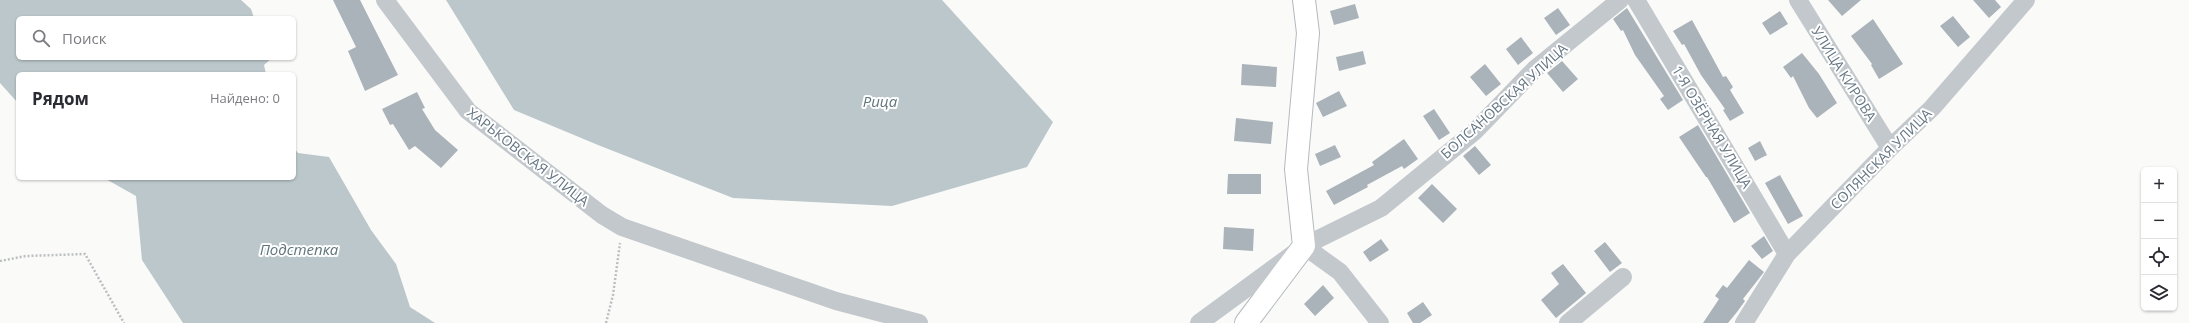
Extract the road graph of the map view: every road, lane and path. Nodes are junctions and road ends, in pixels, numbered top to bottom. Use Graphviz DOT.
graph roads {
  1 [pos="385,0"];
  2 [pos="1304,0"];
  3 [pos="1620,0"];
  4 [pos="1636,0"];
  5 [pos="1798,0"];
  6 [pos="2026,0"];
  7 [pos="1890,148"];
  8 [pos="622,228"];
  9 [pos="1304,246"];
  10 [pos="1787,254"];
  11 [pos="0,261"];
  12 [pos="1623,277"];
  13 [pos="124,323"];
  14 [pos="606,323"];
  15 [pos="919,323"];
  16 [pos="1199,323"];
  17 [pos="1246,323"];
  18 [pos="1380,323"];
  19 [pos="1568,323"];
  20 [pos="1744,323"];
  1 -- 8 [label="street, ХАРЬКОВСКАЯ УЛИЦА"];
  2 -- 9 [label="street"];
  3 -- 9 [label="street, БОЛСАНОВСКАЯ УЛИЦА"];
  4 -- 10 [label="street, 1-Я ОЗЁРНАЯ УЛИЦА"];
  5 -- 7 [label="street, УЛИЦА КИРОВА"];
  6 -- 7 [label="street, СОЛЯНСКАЯ УЛИЦА"];
  7 -- 10 [label="street, СОЛЯНСКАЯ УЛИЦА"];
  8 -- 14 [label="path"];
  8 -- 15 [label="street, ХАРЬКОВСКАЯ УЛИЦА"];
  9 -- 16 [label="street, БОЛСАНОВСКАЯ УЛИЦА"];
  9 -- 17 [label="street"];
  9 -- 18 [label="street"];
  10 -- 20 [label="street, СОЛЯНСКАЯ УЛИЦА"];
  11 -- 13 [label="path"];
  12 -- 19 [label="street"];
}
